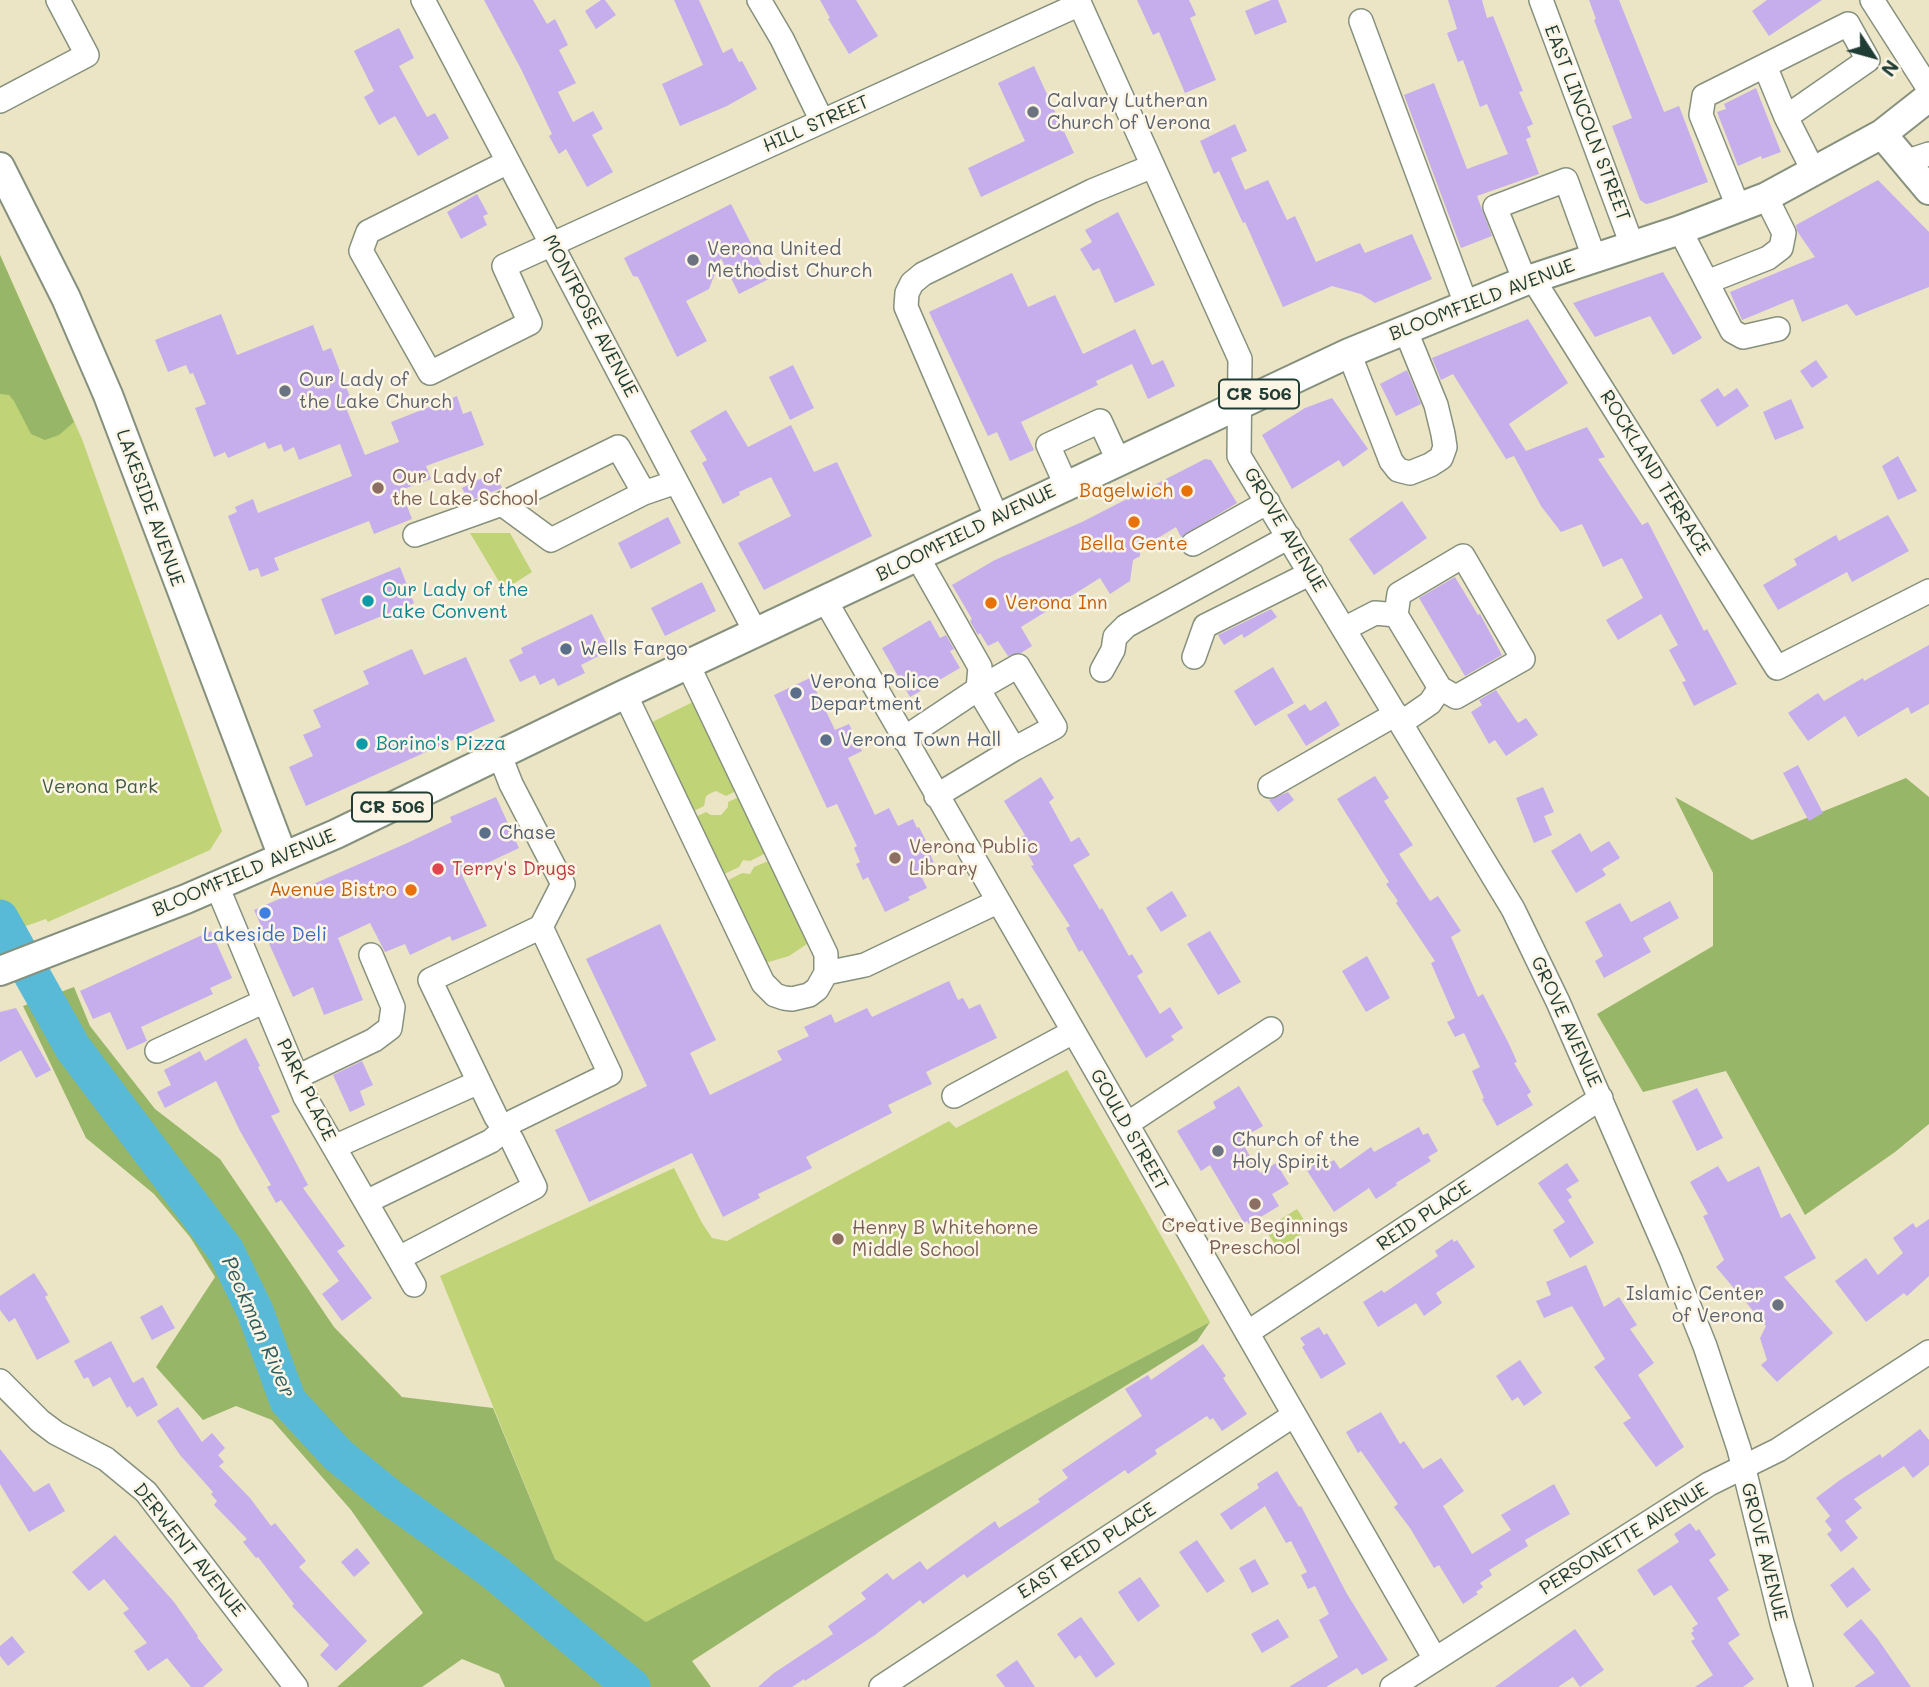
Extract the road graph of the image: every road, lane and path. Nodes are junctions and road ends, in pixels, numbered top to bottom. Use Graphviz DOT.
graph roads {
  1 [pos="58,0"];
  2 [pos="423,0"];
  3 [pos="758,0"];
  4 [pos="1541,0"];
  5 [pos="1872,0"];
  6 [pos="1079,2"];
  7 [pos="1361,21"];
  8 [pos="1765,66"];
  9 [pos="1929,89"];
  10 [pos="1929,97"];
  11 [pos="0,101"];
  12 [pos="1786,117"];
  13 [pos="822,121"];
  14 [pos="1882,134"];
  15 [pos="1917,158"];
  16 [pos="508,162"];
  17 [pos="1153,166"];
  18 [pos="0,167"];
  19 [pos="1814,173"];
  20 [pos="1929,190"];
  21 [pos="1766,197"];
  22 [pos="1739,209"];
  23 [pos="1680,230"];
  24 [pos="552,244"];
  25 [pos="1633,245"];
  26 [pos="1594,257"];
  27 [pos="1529,280"];
  28 [pos="1707,282"];
  29 [pos="1466,304"];
  30 [pos="1405,329"];
  31 [pos="1778,329"];
  32 [pos="1349,353"];
  33 [pos="1240,402"];
  34 [pos="1118,460"];
  35 [pos="676,482"];
  36 [pos="1066,485"];
  37 [pos="644,493"];
  38 [pos="1268,502"];
  39 [pos="502,504"];
  40 [pos="998,518"];
  41 [pos="415,535"];
  42 [pos="1289,537"];
  43 [pos="1193,544"];
  44 [pos="917,556"];
  45 [pos="1311,572"];
  46 [pos="1929,590"];
  47 [pos="825,600"];
  48 [pos="1396,615"];
  49 [pos="1344,629"];
  50 [pos="755,633"];
  51 [pos="1194,657"];
  52 [pos="688,665"];
  53 [pos="1102,670"];
  54 [pos="1440,688"];
  55 [pos="978,689"];
  56 [pos="625,694"];
  57 [pos="1399,718"];
  58 [pos="903,739"];
  59 [pos="1014,750"];
  60 [pos="500,756"];
  61 [pos="1270,786"];
  62 [pos="936,796"];
  63 [pos="283,857"];
  64 [pos="217,886"];
  65 [pos="998,902"];
  66 [pos="541,927"];
  67 [pos="371,955"];
  68 [pos="3,970"];
  69 [pos="826,973"];
  70 [pos="265,1001"];
  71 [pos="1271,1029"];
  72 [pos="1073,1032"];
  73 [pos="157,1051"];
  74 [pos="297,1077"];
  75 [pos="479,1082"];
  76 [pos="954,1096"];
  77 [pos="1601,1098"];
  78 [pos="1127,1124"];
  79 [pos="505,1129"];
  80 [pos="334,1147"];
  81 [pos="366,1202"];
  82 [pos="398,1258"];
  83 [pos="414,1285"];
  84 [pos="1247,1333"];
  85 [pos="1929,1352"];
  86 [pos="0,1381"];
  87 [pos="1294,1415"];
  88 [pos="1744,1467"];
  89 [pos="1435,1659"];
  90 [pos="296,1687"];
  91 [pos="881,1687"];
  92 [pos="1392,1687"];
  93 [pos="1801,1687"];
  1 -- 11 [label="street"];
  2 -- 16 [label="street, MONTROSE AVENUE"];
  3 -- 13 [label="street"];
  4 -- 25 [label="street, EAST LINCOLN STREET"];
  5 -- 9 [label="street"];
  6 -- 13 [label="street, HILL STREET"];
  6 -- 17 [label="street, GROVE AVENUE"];
  7 -- 29 [label="street"];
  8 -- 12 [label="street"];
  8 -- 12 [label="street"];
  8 -- 22 [label="street"];
  10 -- 14 [label="main road, BLOOMFIELD AVENUE / CR 506"];
  12 -- 19 [label="street"];
  13 -- 24 [label="street, HILL STREET"];
  14 -- 15 [label="main road"];
  14 -- 19 [label="main road, BLOOMFIELD AVENUE / CR 506"];
  15 -- 20 [label="main road"];
  16 -- 24 [label="street, MONTROSE AVENUE"];
  16 -- 24 [label="street, HILL STREET"];
  17 -- 33 [label="street, GROVE AVENUE"];
  17 -- 40 [label="street"];
  18 -- 63 [label="main road, LAKESIDE AVENUE"];
  19 -- 21 [label="main road, BLOOMFIELD AVENUE / CR 506"];
  21 -- 22 [label="main road, BLOOMFIELD AVENUE / CR 506"];
  21 -- 28 [label="street"];
  22 -- 23 [label="main road, BLOOMFIELD AVENUE / CR 506"];
  23 -- 25 [label="main road, BLOOMFIELD AVENUE / CR 506"];
  23 -- 28 [label="street"];
  24 -- 35 [label="street, MONTROSE AVENUE"];
  25 -- 26 [label="main road, BLOOMFIELD AVENUE / CR 506"];
  26 -- 27 [label="main road, BLOOMFIELD AVENUE / CR 506"];
  26 -- 27 [label="street, ROCKLAND TERRACE"];
  27 -- 29 [label="main road, BLOOMFIELD AVENUE / CR 506"];
  27 -- 46 [label="street, ROCKLAND TERRACE"];
  28 -- 31 [label="street"];
  29 -- 30 [label="main road, BLOOMFIELD AVENUE / CR 506"];
  30 -- 32 [label="main road, BLOOMFIELD AVENUE / CR 506"];
  30 -- 32 [label="street"];
  32 -- 33 [label="main road, BLOOMFIELD AVENUE / CR 506"];
  33 -- 34 [label="main road, BLOOMFIELD AVENUE / CR 506"];
  33 -- 38 [label="street, GROVE AVENUE"];
  34 -- 36 [label="main road, BLOOMFIELD AVENUE / CR 506"];
  34 -- 36 [label="street"];
  35 -- 37 [label="street"];
  35 -- 50 [label="street, MONTROSE AVENUE"];
  36 -- 40 [label="main road, BLOOMFIELD AVENUE / CR 506"];
  37 -- 39 [label="street"];
  37 -- 39 [label="street"];
  38 -- 42 [label="street, GROVE AVENUE"];
  38 -- 43 [label="street"];
  39 -- 41 [label="street"];
  40 -- 44 [label="main road, BLOOMFIELD AVENUE / CR 506"];
  42 -- 45 [label="street, GROVE AVENUE"];
  42 -- 53 [label="street"];
  44 -- 47 [label="main road, BLOOMFIELD AVENUE / CR 506"];
  44 -- 55 [label="street"];
  45 -- 49 [label="street, GROVE AVENUE"];
  45 -- 51 [label="street"];
  47 -- 50 [label="main road, BLOOMFIELD AVENUE / CR 506"];
  47 -- 58 [label="street, GOULD STREET"];
  48 -- 49 [label="street"];
  48 -- 54 [label="street"];
  48 -- 54 [label="street"];
  49 -- 57 [label="street, GROVE AVENUE"];
  50 -- 52 [label="main road, BLOOMFIELD AVENUE / CR 506"];
  52 -- 56 [label="main road, BLOOMFIELD AVENUE / CR 506"];
  52 -- 69 [label="street"];
  54 -- 57 [label="street"];
  55 -- 58 [label="street"];
  55 -- 59 [label="street"];
  55 -- 59 [label="street"];
  56 -- 60 [label="main road, BLOOMFIELD AVENUE / CR 506"];
  56 -- 69 [label="street"];
  57 -- 61 [label="street"];
  57 -- 77 [label="street, GROVE AVENUE"];
  58 -- 62 [label="street, GOULD STREET"];
  59 -- 62 [label="street"];
  60 -- 63 [label="main road, BLOOMFIELD AVENUE / CR 506"];
  60 -- 66 [label="street"];
  62 -- 65 [label="street, GOULD STREET"];
  63 -- 64 [label="main road, BLOOMFIELD AVENUE / CR 506"];
  64 -- 68 [label="main road, BLOOMFIELD AVENUE / CR 506"];
  64 -- 70 [label="street, PARK PLACE"];
  65 -- 69 [label="street"];
  65 -- 72 [label="street, GOULD STREET"];
  66 -- 75 [label="street"];
  66 -- 79 [label="street"];
  67 -- 74 [label="street"];
  70 -- 73 [label="street"];
  70 -- 74 [label="street, PARK PLACE"];
  71 -- 78 [label="street"];
  72 -- 76 [label="street"];
  72 -- 78 [label="street, GOULD STREET"];
  74 -- 80 [label="street, PARK PLACE"];
  75 -- 79 [label="street"];
  75 -- 80 [label="street"];
  77 -- 84 [label="street, REID PLACE"];
  77 -- 88 [label="street, GROVE AVENUE"];
  78 -- 84 [label="street, GOULD STREET"];
  79 -- 81 [label="street"];
  79 -- 82 [label="street"];
  80 -- 81 [label="street, PARK PLACE"];
  81 -- 82 [label="street, PARK PLACE"];
  82 -- 83 [label="street, PARK PLACE"];
  84 -- 87 [label="street, GOULD STREET"];
  85 -- 88 [label="street, PERSONETTE AVENUE"];
  86 -- 90 [label="street, DERWENT AVENUE"];
  87 -- 89 [label="street, GOULD STREET"];
  87 -- 91 [label="street, EAST REID PLACE"];
  88 -- 89 [label="street, PERSONETTE AVENUE"];
  88 -- 93 [label="street, GROVE AVENUE"];
  89 -- 92 [label="street, PERSONETTE AVENUE"];
}
